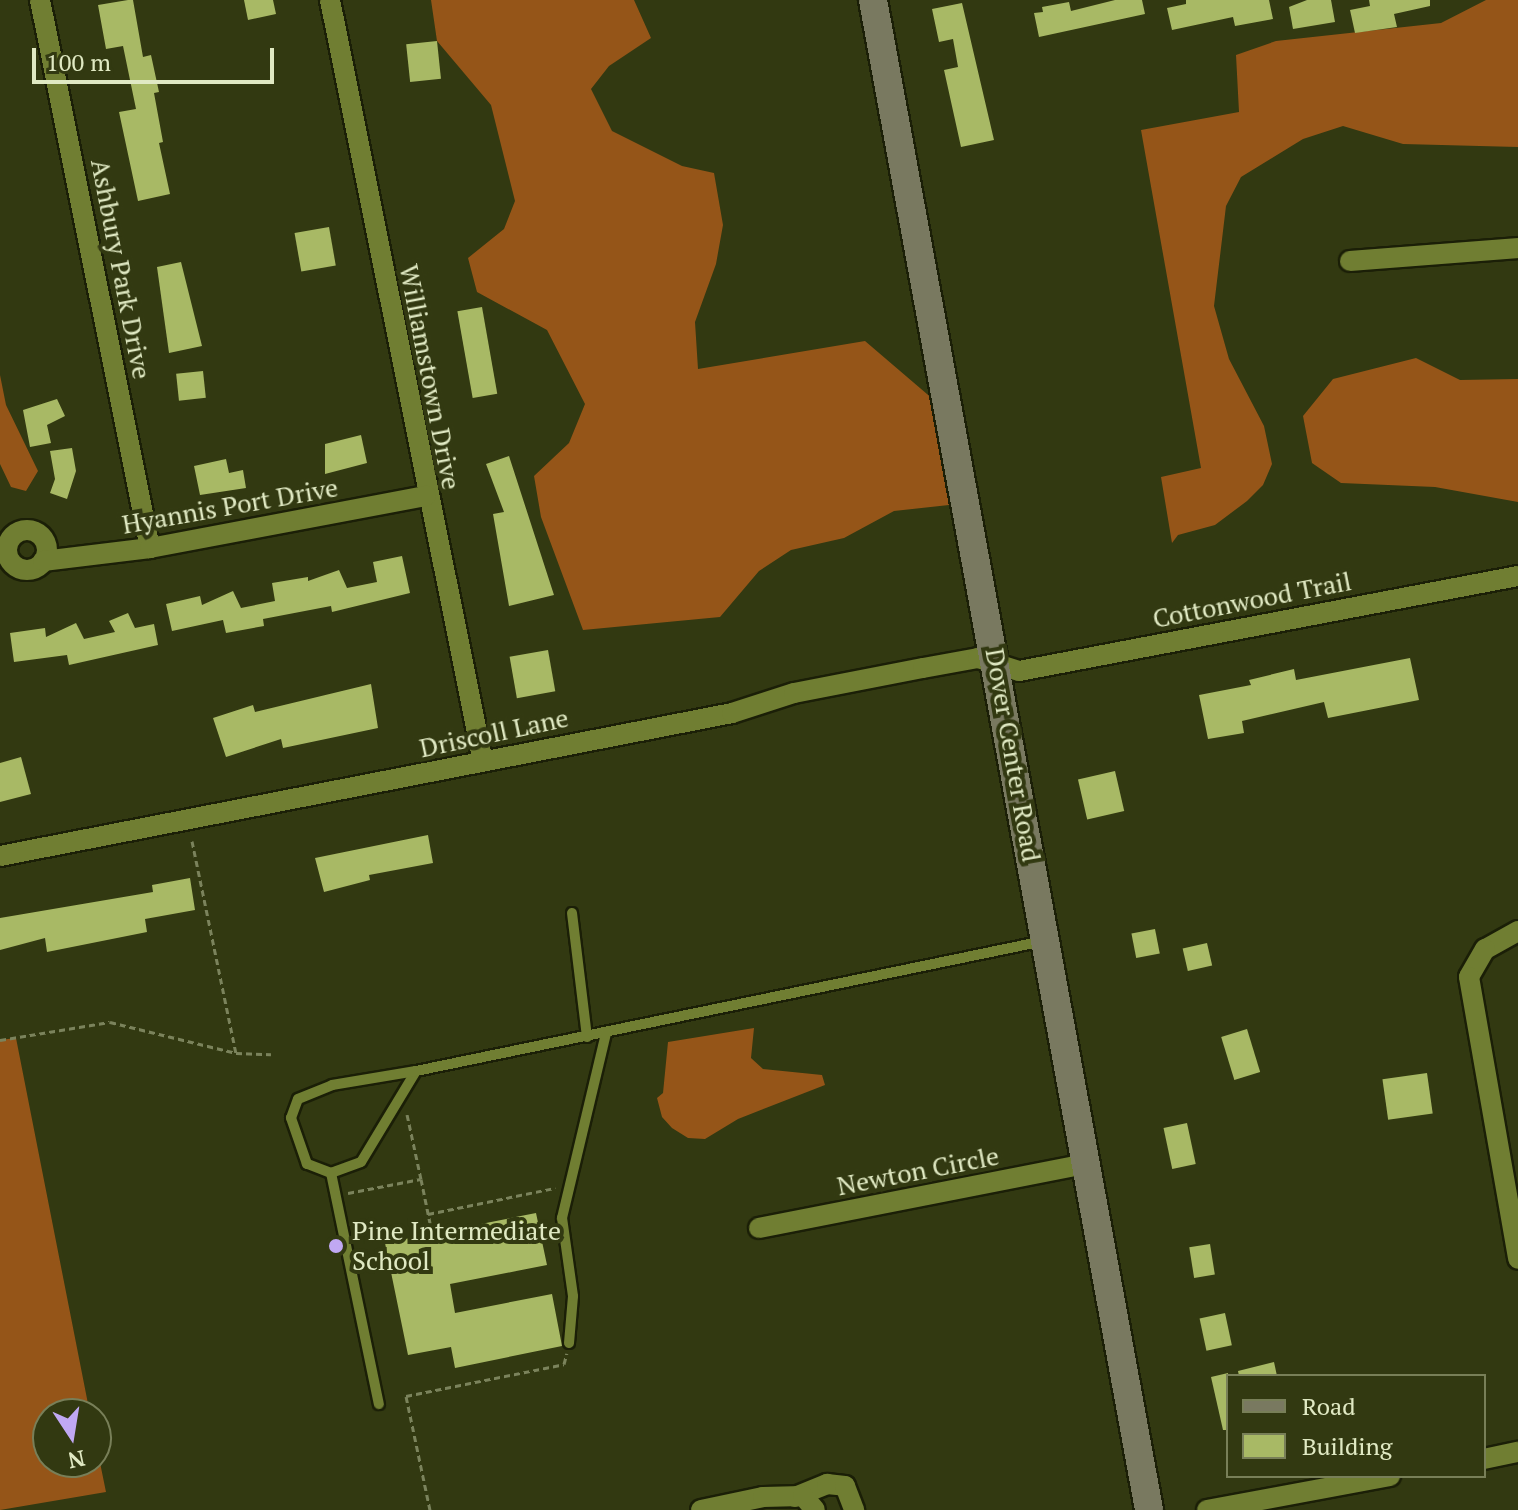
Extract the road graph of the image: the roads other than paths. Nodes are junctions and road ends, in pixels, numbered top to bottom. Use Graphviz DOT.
graph roads {
  1 [pos="40,0"];
  2 [pos="330,0"];
  3 [pos="873,0"];
  4 [pos="1518,248"];
  5 [pos="1350,261"];
  6 [pos="426,496"];
  7 [pos="150,548"];
  8 [pos="43,561"];
  9 [pos="1518,576"];
  10 [pos="997,665"];
  11 [pos="483,762"];
  12 [pos="0,856"];
  13 [pos="572,913"];
  14 [pos="1518,931"];
  15 [pos="1046,940"];
  16 [pos="606,1033"];
  17 [pos="587,1037"];
  18 [pos="416,1071"];
  19 [pos="1086,1164"];
  20 [pos="331,1173"];
  21 [pos="759,1228"];
  22 [pos="1518,1259"];
  23 [pos="569,1343"];
  24 [pos="379,1404"];
  25 [pos="1518,1452"];
  26 [pos="1486,1459"];
  27 [pos="1379,1478"];
  28 [pos="795,1497"];
  29 [pos="701,1510"];
  30 [pos="815,1510"];
  31 [pos="854,1510"];
  32 [pos="1149,1510"];
  33 [pos="1207,1510"];
  1 -- 7 [label="street, Ashbury Park Drive"];
  2 -- 6 [label="street, Williamstown Drive"];
  3 -- 10 [label="street, Dover Center Road"];
  4 -- 5 [label="street"];
  6 -- 7 [label="street, Hyannis Port Drive"];
  6 -- 11 [label="street, Williamstown Drive"];
  7 -- 8 [label="street, Hyannis Port Drive"];
  9 -- 10 [label="street, Cottonwood Trail"];
  10 -- 11 [label="street, Driscoll Lane"];
  10 -- 15 [label="street, Dover Center Road"];
  11 -- 12 [label="street, Driscoll Lane"];
  13 -- 17 [label="lane"];
  14 -- 22 [label="street"];
  15 -- 16 [label="lane"];
  15 -- 19 [label="street, Dover Center Road"];
  16 -- 17 [label="lane"];
  16 -- 23 [label="lane"];
  17 -- 18 [label="lane"];
  18 -- 20 [label="lane"];
  18 -- 20 [label="lane"];
  19 -- 21 [label="street, Newton Circle"];
  19 -- 32 [label="street, Dover Center Road"];
  20 -- 24 [label="lane"];
  25 -- 26 [label="street"];
  27 -- 33 [label="street"];
  28 -- 29 [label="street"];
  28 -- 30 [label="street"];
  28 -- 31 [label="street"];
}
